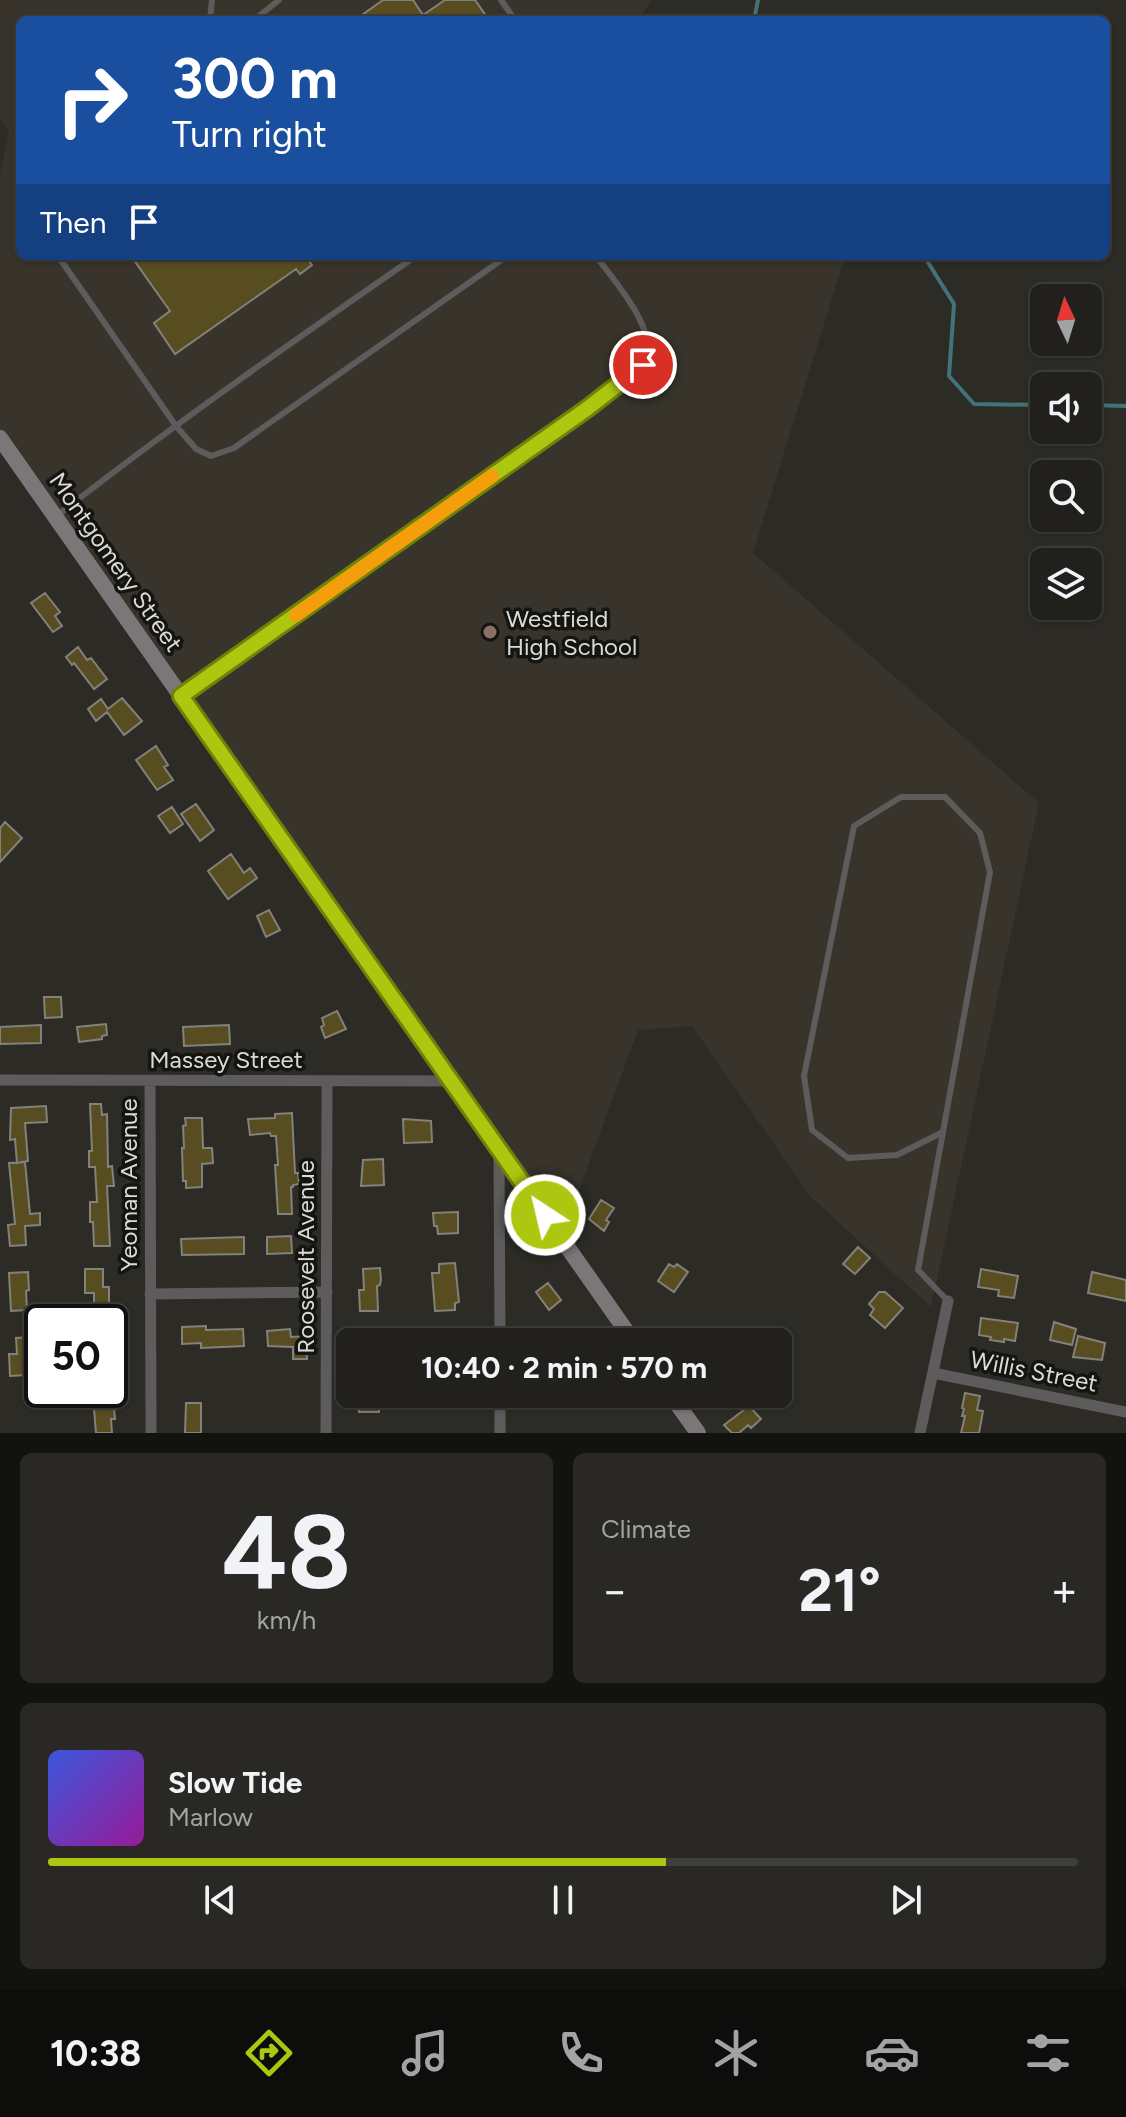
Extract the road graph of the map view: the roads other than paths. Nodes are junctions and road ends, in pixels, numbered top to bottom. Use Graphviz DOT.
graph roads {
  1 [pos="279,0"];
  2 [pos="259,16"];
  3 [pos="61,260"];
  4 [pos="410,260"];
  5 [pos="501,260"];
  6 [pos="599,260"];
  7 [pos="176,426"];
  8 [pos="0,438"];
  9 [pos="55,517"];
  10 [pos="181,696"];
  11 [pos="0,1080"];
  12 [pos="150,1081"];
  13 [pos="327,1081"];
  14 [pos="451,1081"];
  15 [pos="943,1132"];
  16 [pos="499,1149"];
  17 [pos="327,1292"];
  18 [pos="150,1294"];
  19 [pos="948,1301"];
  20 [pos="500,1328"];
  21 [pos="624,1328"];
  22 [pos="933,1373"];
  23 [pos="500,1408"];
  24 [pos="680,1408"];
  25 [pos="1126,1412"];
  26 [pos="151,1433"];
  27 [pos="326,1433"];
  28 [pos="500,1433"];
  29 [pos="698,1433"];
  30 [pos="920,1433"];
  1 -- 2 [label="lane"];
  3 -- 7 [label="lane"];
  4 -- 7 [label="lane"];
  5 -- 7 [label="lane"];
  6 -- 10 [label="lane"];
  7 -- 9 [label="lane"];
  8 -- 9 [label="main road, Montgomery Street"];
  9 -- 10 [label="main road, Montgomery Street"];
  10 -- 14 [label="main road, Montgomery Street"];
  11 -- 12 [label="street, Massey Street"];
  12 -- 13 [label="street, Massey Street"];
  12 -- 18 [label="street, Yeoman Avenue"];
  13 -- 14 [label="street, Massey Street"];
  13 -- 17 [label="street, Roosevelt Avenue"];
  14 -- 16 [label="main road, Montgomery Street"];
  15 -- 15 [label="lane"];
  15 -- 19 [label="lane"];
  16 -- 20 [label="street"];
  16 -- 21 [label="main road, Montgomery Street"];
  17 -- 18 [label="street"];
  17 -- 27 [label="street, Roosevelt Avenue"];
  18 -- 26 [label="street, Yeoman Avenue"];
  19 -- 22 [label="street"];
  22 -- 25 [label="street, Willis Street"];
  22 -- 30 [label="street"];
  23 -- 28 [label="street"];
  24 -- 29 [label="main road"];
}
